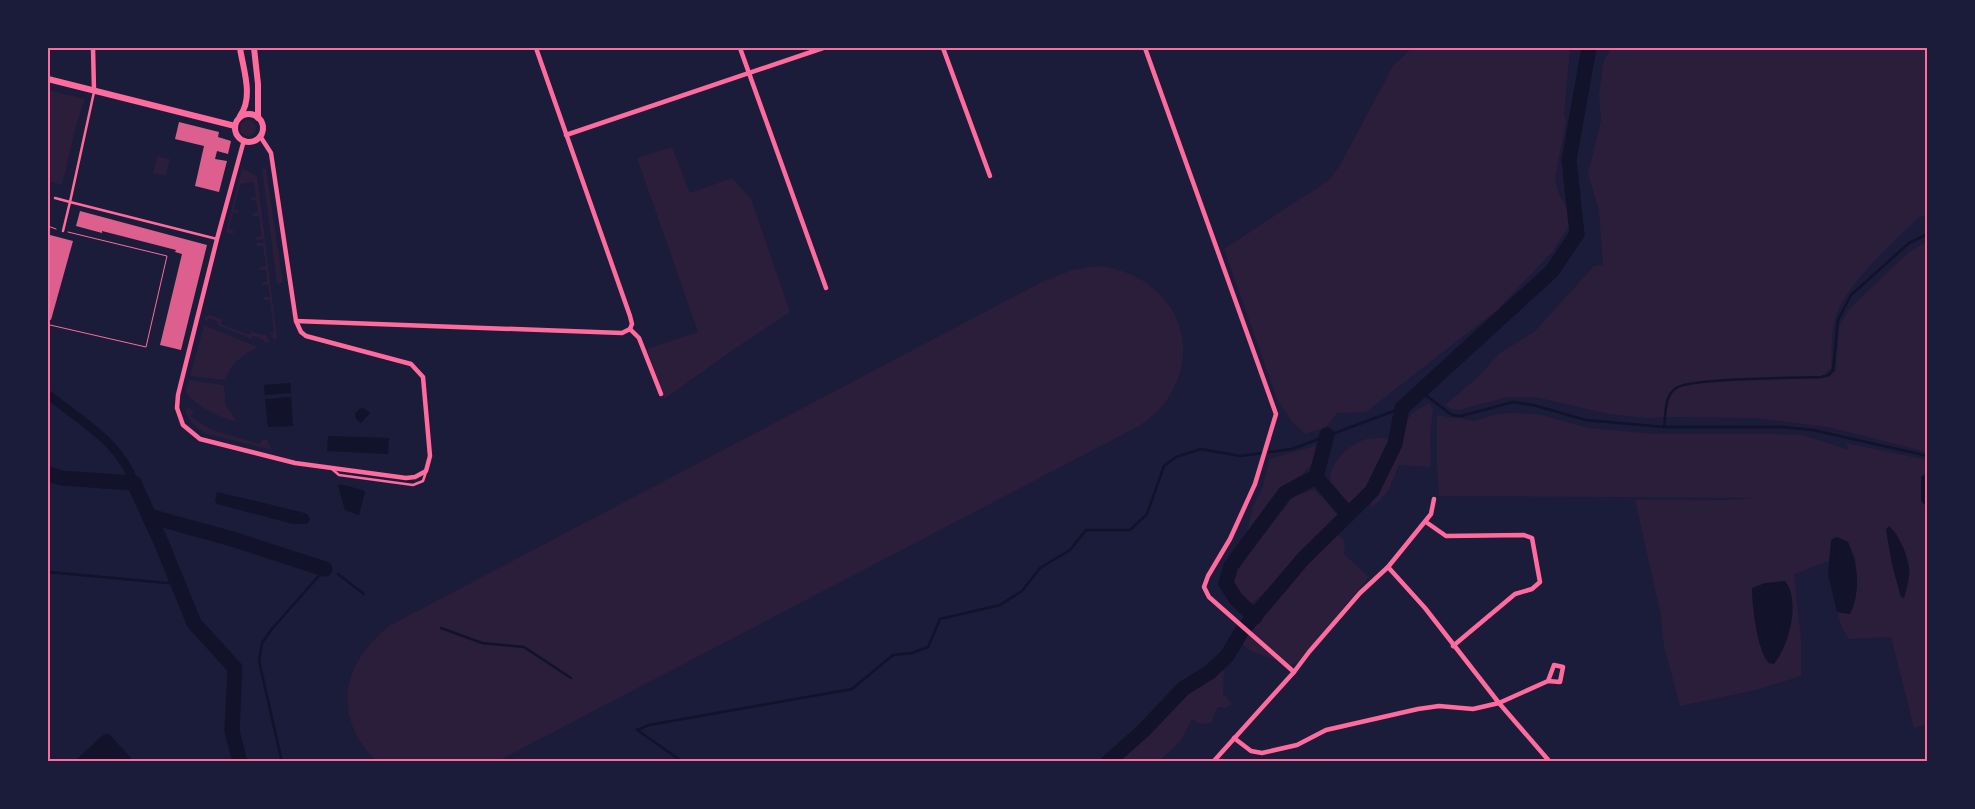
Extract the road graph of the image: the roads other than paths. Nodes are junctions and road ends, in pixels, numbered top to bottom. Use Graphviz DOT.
graph roads {
  1 [pos="93,48"];
  2 [pos="240,48"];
  3 [pos="254,48"];
  4 [pos="536,48"];
  5 [pos="740,48"];
  6 [pos="823,48"];
  7 [pos="943,48"];
  8 [pos="1145,48"];
  9 [pos="749,74"];
  10 [pos="48,79"];
  11 [pos="94,90"];
  12 [pos="239,118"];
  13 [pos="258,118"];
  14 [pos="235,126"];
  15 [pos="260,136"];
  16 [pos="566,136"];
  17 [pos="244,140"];
  18 [pos="990,176"];
  19 [pos="55,198"];
  20 [pos="70,202"];
  21 [pos="63,231"];
  22 [pos="217,239"];
  23 [pos="826,288"];
  24 [pos="296,321"];
  25 [pos="630,329"];
  26 [pos="661,394"];
  27 [pos="1434,499"];
  28 [pos="1426,522"];
  29 [pos="1388,567"];
  30 [pos="1453,646"];
  31 [pos="1294,672"];
  32 [pos="1548,681"];
  33 [pos="1499,703"];
  34 [pos="1234,738"];
  35 [pos="1213,762"];
  36 [pos="1550,762"];
  1 -- 11 [label="street"];
  2 -- 12 [label="main road"];
  3 -- 13 [label="main road"];
  4 -- 16 [label="street"];
  5 -- 9 [label="street"];
  6 -- 9 [label="street"];
  7 -- 18 [label="street"];
  8 -- 31 [label="street"];
  9 -- 16 [label="street"];
  9 -- 23 [label="street"];
  10 -- 11 [label="main road"];
  11 -- 14 [label="main road"];
  11 -- 20 [label="lane"];
  12 -- 13 [label="main road"];
  12 -- 14 [label="main road"];
  13 -- 15 [label="main road"];
  14 -- 17 [label="main road"];
  15 -- 17 [label="main road"];
  15 -- 24 [label="street"];
  16 -- 25 [label="street"];
  17 -- 22 [label="street"];
  19 -- 20 [label="lane"];
  20 -- 21 [label="lane"];
  20 -- 22 [label="lane"];
  22 -- 24 [label="street"];
  24 -- 25 [label="street"];
  25 -- 26 [label="street"];
  27 -- 28 [label="street"];
  28 -- 29 [label="street"];
  28 -- 30 [label="street"];
  29 -- 30 [label="street"];
  29 -- 31 [label="street"];
  30 -- 33 [label="street"];
  31 -- 34 [label="street"];
  32 -- 33 [label="street"];
  33 -- 34 [label="street"];
  33 -- 36 [label="street"];
  34 -- 35 [label="street"];
}
